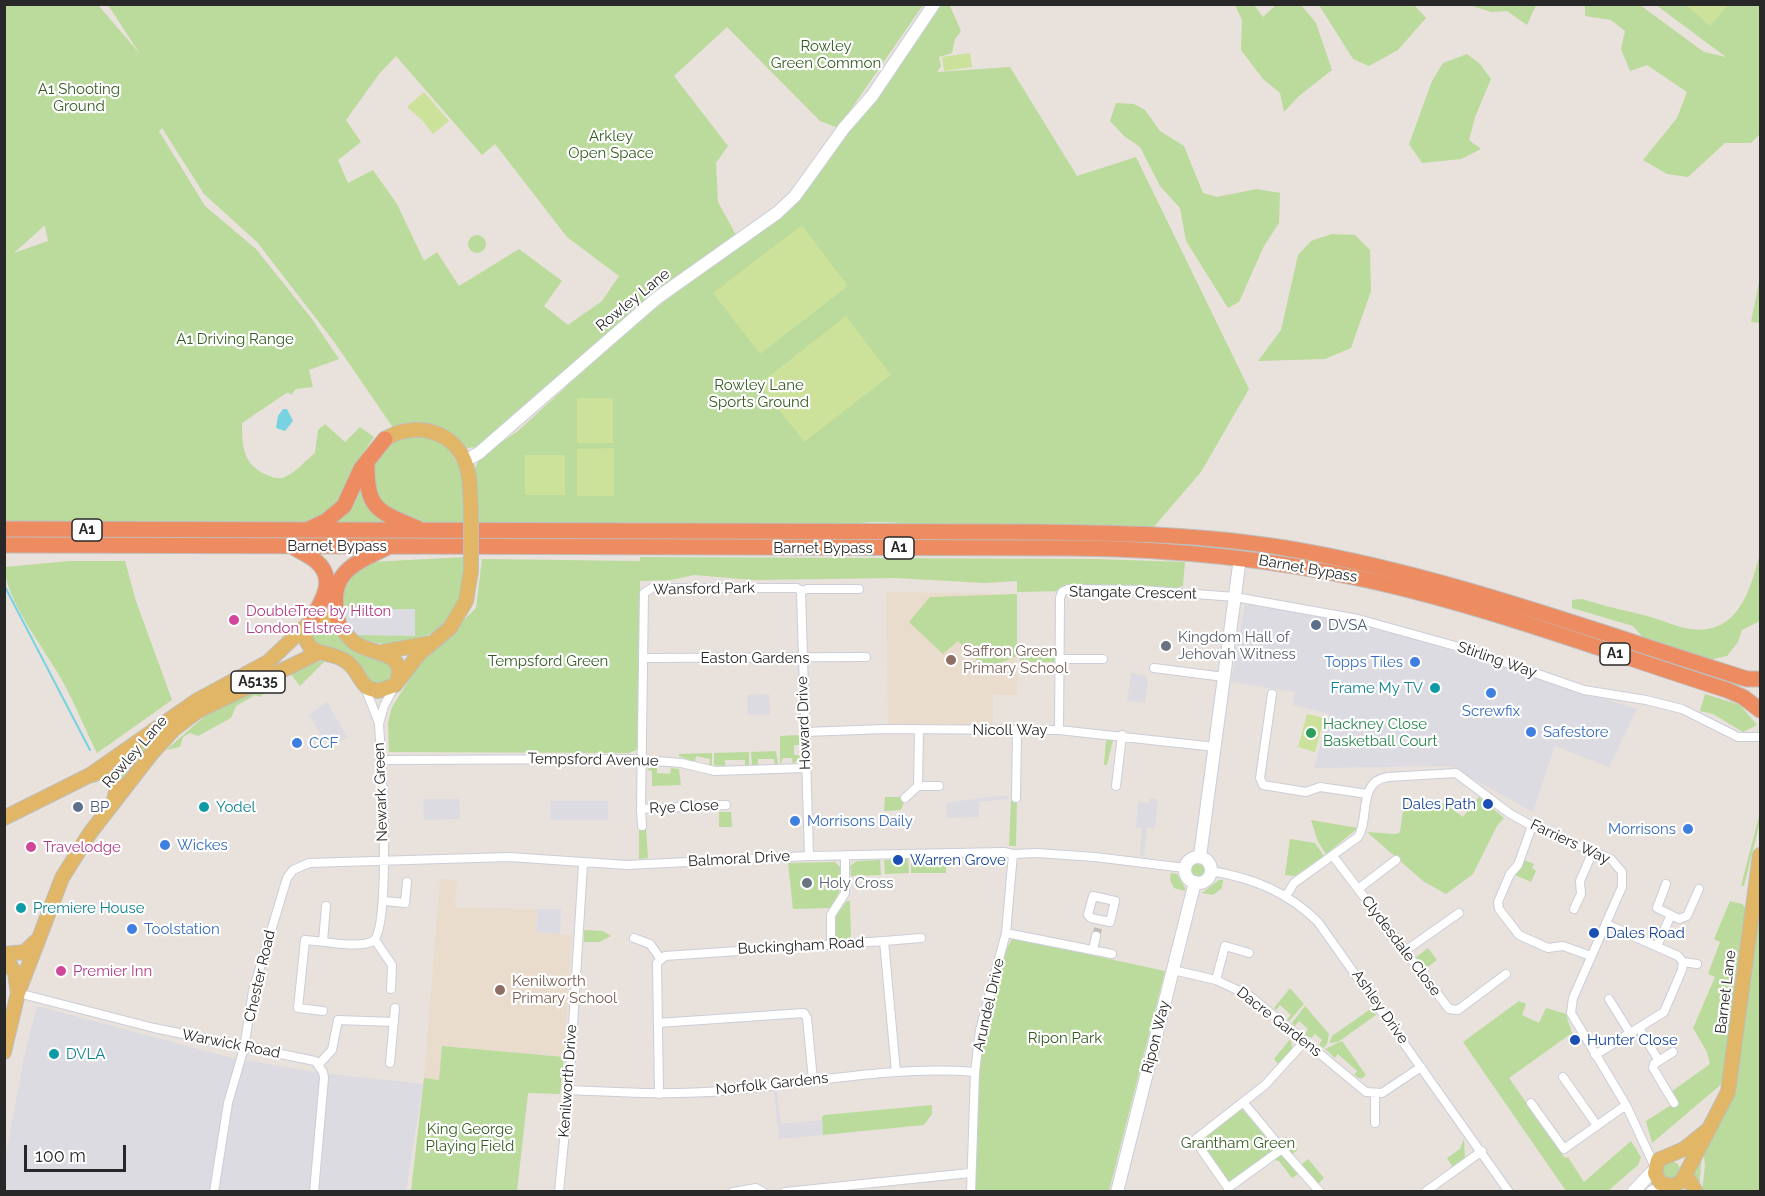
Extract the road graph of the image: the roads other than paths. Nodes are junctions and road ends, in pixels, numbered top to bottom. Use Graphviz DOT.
graph roads {
  1 [pos="934,4"];
  2 [pos="386,439"];
  3 [pos="465,460"];
  4 [pos="367,463"];
  5 [pos="4,529"];
  6 [pos="307,530"];
  7 [pos="423,531"];
  8 [pos="4,545"];
  9 [pos="292,546"];
  10 [pos="389,547"];
  11 [pos="1240,558"];
  12 [pos="859,589"];
  13 [pos="801,591"];
  14 [pos="1235,597"];
  15 [pos="309,622"];
  16 [pos="339,625"];
  17 [pos="433,643"];
  18 [pos="379,652"];
  19 [pos="318,653"];
  20 [pos="866,657"];
  21 [pos="643,658"];
  22 [pos="802,658"];
  23 [pos="1060,659"];
  24 [pos="1103,659"];
  25 [pos="1154,668"];
  26 [pos="1224,676"];
  27 [pos="1761,679"];
  28 [pos="396,684"];
  29 [pos="364,685"];
  30 [pos="1272,694"];
  31 [pos="1761,710"];
  32 [pos="379,724"];
  33 [pos="1761,728"];
  34 [pos="919,729"];
  35 [pos="1017,730"];
  36 [pos="1059,730"];
  37 [pos="805,732"];
  38 [pos="1122,735"];
  39 [pos="1757,737"];
  40 [pos="1215,747"];
  41 [pos="380,760"];
  42 [pos="642,760"];
  43 [pos="806,768"];
  44 [pos="90,776"];
  45 [pos="918,786"];
  46 [pos="939,786"];
  47 [pos="1116,786"];
  48 [pos="1367,794"];
  49 [pos="905,798"];
  50 [pos="1016,798"];
  51 [pos="114,801"];
  52 [pos="726,805"];
  53 [pos="641,809"];
  54 [pos="4,818"];
  55 [pos="642,826"];
  56 [pos="1532,826"];
  57 [pos="1593,851"];
  58 [pos="1013,854"];
  59 [pos="845,855"];
  60 [pos="1761,855"];
  61 [pos="809,856"];
  62 [pos="1200,856"];
  63 [pos="1333,856"];
  64 [pos="383,860"];
  65 [pos="1396,860"];
  66 [pos="583,864"];
  67 [pos="1185,868"];
  68 [pos="293,870"];
  69 [pos="1211,871"];
  70 [pos="407,882"];
  71 [pos="1195,882"];
  72 [pos="1666,884"];
  73 [pos="1358,889"];
  74 [pos="1699,889"];
  75 [pos="1286,896"];
  76 [pos="384,901"];
  77 [pos="326,906"];
  78 [pos="1574,909"];
  79 [pos="1459,913"];
  80 [pos="1671,915"];
  81 [pos="1606,924"];
  82 [pos="1006,933"];
  83 [pos="39,935"];
  84 [pos="1096,936"];
  85 [pos="634,938"];
  86 [pos="921,938"];
  87 [pos="375,940"];
  88 [pos="323,941"];
  89 [pos="884,941"];
  90 [pos="831,945"];
  91 [pos="1657,946"];
  92 [pos="1093,950"];
  93 [pos="1405,951"];
  94 [pos="1248,953"];
  95 [pos="1112,954"];
  96 [pos="4,955"];
  97 [pos="1591,956"];
  98 [pos="660,958"];
  99 [pos="1683,962"];
  100 [pos="1697,964"];
  101 [pos="1173,970"];
  102 [pos="1506,974"];
  103 [pos="1216,980"];
  104 [pos="391,989"];
  105 [pos="18,993"];
  106 [pos="1609,999"];
  107 [pos="395,1008"];
  108 [pos="323,1011"];
  109 [pos="394,1022"];
  110 [pos="658,1023"];
  111 [pos="1639,1028"];
  112 [pos="1630,1033"];
  113 [pos="1305,1041"];
  114 [pos="244,1048"];
  115 [pos="4,1052"];
  116 [pos="1673,1052"];
  117 [pos="1595,1055"];
  118 [pos="1659,1061"];
  119 [pos="390,1062"];
  120 [pos="319,1064"];
  121 [pos="1421,1067"];
  122 [pos="896,1072"];
  123 [pos="975,1072"];
  124 [pos="1563,1077"];
  125 [pos="813,1080"];
  126 [pos="569,1090"];
  127 [pos="659,1094"];
  128 [pos="1375,1094"];
  129 [pos="1243,1102"];
  130 [pos="1531,1103"];
  131 [pos="1674,1103"];
  132 [pos="1626,1105"];
  133 [pos="1375,1123"];
  134 [pos="1596,1124"];
  135 [pos="1709,1129"];
  136 [pos="1282,1149"];
  137 [pos="1648,1149"];
  138 [pos="1482,1151"];
  139 [pos="1669,1155"];
  140 [pos="1655,1168"];
  141 [pos="970,1173"];
  142 [pos="1686,1173"];
  143 [pos="1672,1188"];
  144 [pos="1229,1190"];
  145 [pos="214,1191"];
  146 [pos="314,1191"];
  147 [pos="559,1191"];
  148 [pos="733,1191"];
  149 [pos="763,1191"];
  150 [pos="785,1191"];
  151 [pos="971,1191"];
  152 [pos="1117,1191"];
  153 [pos="1320,1191"];
  154 [pos="1425,1191"];
  155 [pos="1509,1191"];
  156 [pos="1633,1191"];
  157 [pos="1652,1191"];
  158 [pos="1696,1191"];
  1 -- 3 [label="street, Rowley Lane"];
  2 -- 3 [label="main road"];
  2 -- 4 [label="highway"];
  3 -- 17 [label="main road, bridge"];
  4 -- 6 [label="highway"];
  4 -- 7 [label="highway"];
  5 -- 6 [label="highway, Barnet Bypass / A1"];
  6 -- 7 [label="highway, Barnet Bypass / A1"];
  7 -- 27 [label="highway, Barnet Bypass / A1"];
  8 -- 9 [label="highway, Barnet Bypass / A1"];
  9 -- 10 [label="highway, Barnet Bypass / A1"];
  9 -- 15 [label="highway"];
  10 -- 11 [label="highway, Barnet Bypass / A1"];
  10 -- 16 [label="highway"];
  11 -- 14 [label="street"];
  11 -- 31 [label="highway, Barnet Bypass / A1"];
  12 -- 13 [label="street, Wansford Park"];
  13 -- 21 [label="street, Wansford Park"];
  13 -- 22 [label="street, Howard Drive"];
  14 -- 23 [label="street, Stangate Crescent"];
  14 -- 26 [label="street"];
  14 -- 39 [label="street, Stirling Way"];
  15 -- 16 [label="main road"];
  15 -- 19 [label="main road"];
  15 -- 44 [label="main road, Rowley Lane / A5135"];
  16 -- 18 [label="main road"];
  17 -- 18 [label="main road"];
  17 -- 28 [label="main road"];
  18 -- 28 [label="main road"];
  19 -- 29 [label="main road"];
  19 -- 51 [label="main road, Rowley Lane / A5135"];
  20 -- 22 [label="street, Easton Gardens"];
  21 -- 22 [label="street, Easton Gardens"];
  21 -- 42 [label="street, Wansford Park"];
  22 -- 37 [label="street, Howard Drive"];
  23 -- 24 [label="street"];
  23 -- 36 [label="street, Stangate Crescent"];
  25 -- 26 [label="street"];
  26 -- 40 [label="street"];
  28 -- 29 [label="main road"];
  28 -- 32 [label="street, Newark Green"];
  29 -- 32 [label="street, Newark Green"];
  30 -- 48 [label="street"];
  32 -- 41 [label="street, Newark Green"];
  33 -- 39 [label="street, Stirling Way"];
  34 -- 35 [label="street, Nicoll Way"];
  34 -- 37 [label="street, Nicoll Way"];
  34 -- 45 [label="street"];
  35 -- 36 [label="street, Nicoll Way"];
  35 -- 50 [label="street"];
  36 -- 38 [label="street, Nicoll Way"];
  37 -- 43 [label="street, Howard Drive"];
  38 -- 40 [label="street, Nicoll Way"];
  38 -- 47 [label="street"];
  40 -- 62 [label="street"];
  41 -- 42 [label="street, Tempsford Avenue"];
  41 -- 64 [label="street, Newark Green"];
  42 -- 43 [label="street, Tempsford Avenue"];
  42 -- 53 [label="street, Rye Close"];
  43 -- 61 [label="street, Howard Drive"];
  44 -- 51 [label="main road"];
  44 -- 54 [label="main road, Rowley Lane / A5135"];
  45 -- 46 [label="street"];
  45 -- 49 [label="street"];
  48 -- 56 [label="street, Farriers Way"];
  48 -- 63 [label="street"];
  51 -- 83 [label="main road, Rowley Lane / A5135"];
  52 -- 53 [label="street, Rye Close"];
  53 -- 55 [label="street, Rye Close"];
  56 -- 57 [label="street, Farriers Way"];
  56 -- 97 [label="street"];
  57 -- 78 [label="street"];
  57 -- 81 [label="street, Farriers Way"];
  58 -- 59 [label="street, Balmoral Drive"];
  58 -- 67 [label="street, Balmoral Drive"];
  58 -- 82 [label="street, Arundel Drive"];
  59 -- 61 [label="street, Balmoral Drive"];
  59 -- 90 [label="street"];
  60 -- 135 [label="main road, Barnet Lane"];
  61 -- 66 [label="street, Balmoral Drive"];
  62 -- 67 [label="street"];
  62 -- 69 [label="street"];
  63 -- 73 [label="street, Clydesdale Close"];
  63 -- 75 [label="street"];
  64 -- 66 [label="street, Balmoral Drive"];
  64 -- 68 [label="street, Balmoral Drive"];
  64 -- 76 [label="street, Newark Green"];
  65 -- 73 [label="street"];
  66 -- 126 [label="street, Kenilworth Drive"];
  67 -- 71 [label="street"];
  68 -- 114 [label="street, Chester Road"];
  69 -- 71 [label="street"];
  69 -- 75 [label="street, Ashley Drive"];
  70 -- 76 [label="street"];
  71 -- 101 [label="street, Ripon Way"];
  72 -- 80 [label="street"];
  73 -- 93 [label="street, Clydesdale Close"];
  74 -- 80 [label="street"];
  75 -- 121 [label="street, Ashley Drive"];
  76 -- 87 [label="street, Newark Green"];
  77 -- 88 [label="street"];
  79 -- 93 [label="street"];
  80 -- 91 [label="street"];
  81 -- 91 [label="street"];
  81 -- 97 [label="street, Farriers Way"];
  82 -- 92 [label="street"];
  82 -- 123 [label="street, Arundel Drive"];
  83 -- 96 [label="main road, A5135"];
  83 -- 105 [label="main road, A5135"];
  84 -- 92 [label="street"];
  85 -- 98 [label="street"];
  86 -- 89 [label="street"];
  87 -- 88 [label="street"];
  87 -- 104 [label="street"];
  88 -- 108 [label="street"];
  89 -- 90 [label="street, Buckingham Road"];
  89 -- 122 [label="street, Buckingham Road"];
  90 -- 98 [label="street, Buckingham Road"];
  91 -- 99 [label="street"];
  92 -- 95 [label="street"];
  93 -- 102 [label="street, Clydesdale Close"];
  94 -- 103 [label="street"];
  96 -- 105 [label="main road, A5135"];
  97 -- 117 [label="street, Farriers Way"];
  98 -- 110 [label="street"];
  99 -- 100 [label="street"];
  99 -- 111 [label="street"];
  101 -- 103 [label="street, Dacre Gardens"];
  101 -- 152 [label="street, Ripon Way"];
  103 -- 113 [label="street, Dacre Gardens"];
  105 -- 114 [label="street, Warwick Road"];
  105 -- 115 [label="main road, A5135"];
  106 -- 112 [label="street"];
  107 -- 109 [label="street"];
  109 -- 119 [label="street"];
  109 -- 120 [label="street"];
  110 -- 125 [label="street"];
  110 -- 127 [label="street"];
  111 -- 112 [label="street"];
  111 -- 118 [label="street"];
  112 -- 117 [label="street"];
  113 -- 128 [label="street, Dacre Gardens"];
  113 -- 129 [label="street"];
  114 -- 120 [label="street, Warwick Road"];
  114 -- 145 [label="street, Chester Road"];
  116 -- 118 [label="street"];
  117 -- 132 [label="street, Farriers Way"];
  118 -- 131 [label="street"];
  120 -- 146 [label="street"];
  121 -- 128 [label="street"];
  121 -- 138 [label="street, Ashley Drive"];
  122 -- 123 [label="street, Norfolk Gardens"];
  122 -- 125 [label="street, Norfolk Gardens"];
  123 -- 141 [label="street, Arundel Drive"];
  124 -- 134 [label="street"];
  125 -- 127 [label="street, Norfolk Gardens"];
  126 -- 127 [label="street, Norfolk Gardens"];
  126 -- 147 [label="street, Kenilworth Drive"];
  128 -- 133 [label="street"];
  129 -- 136 [label="street"];
  129 -- 144 [label="street"];
  130 -- 134 [label="street"];
  132 -- 134 [label="street"];
  132 -- 137 [label="street, Farriers Way"];
  135 -- 139 [label="main road, Barnet Lane"];
  135 -- 142 [label="main road, Barnet Lane"];
  136 -- 144 [label="street"];
  136 -- 153 [label="street"];
  137 -- 139 [label="street"];
  137 -- 140 [label="street, Farriers Way"];
  138 -- 154 [label="street"];
  138 -- 155 [label="street, Ashley Drive"];
  139 -- 140 [label="main road, Barnet Lane"];
  139 -- 142 [label="main road"];
  140 -- 143 [label="main road"];
  140 -- 156 [label="street"];
  141 -- 150 [label="street"];
  141 -- 151 [label="street, Arundel Drive"];
  142 -- 143 [label="main road, Barnet Lane"];
  142 -- 158 [label="main road"];
  143 -- 157 [label="street"];
  148 -- 149 [label="street"];
}
